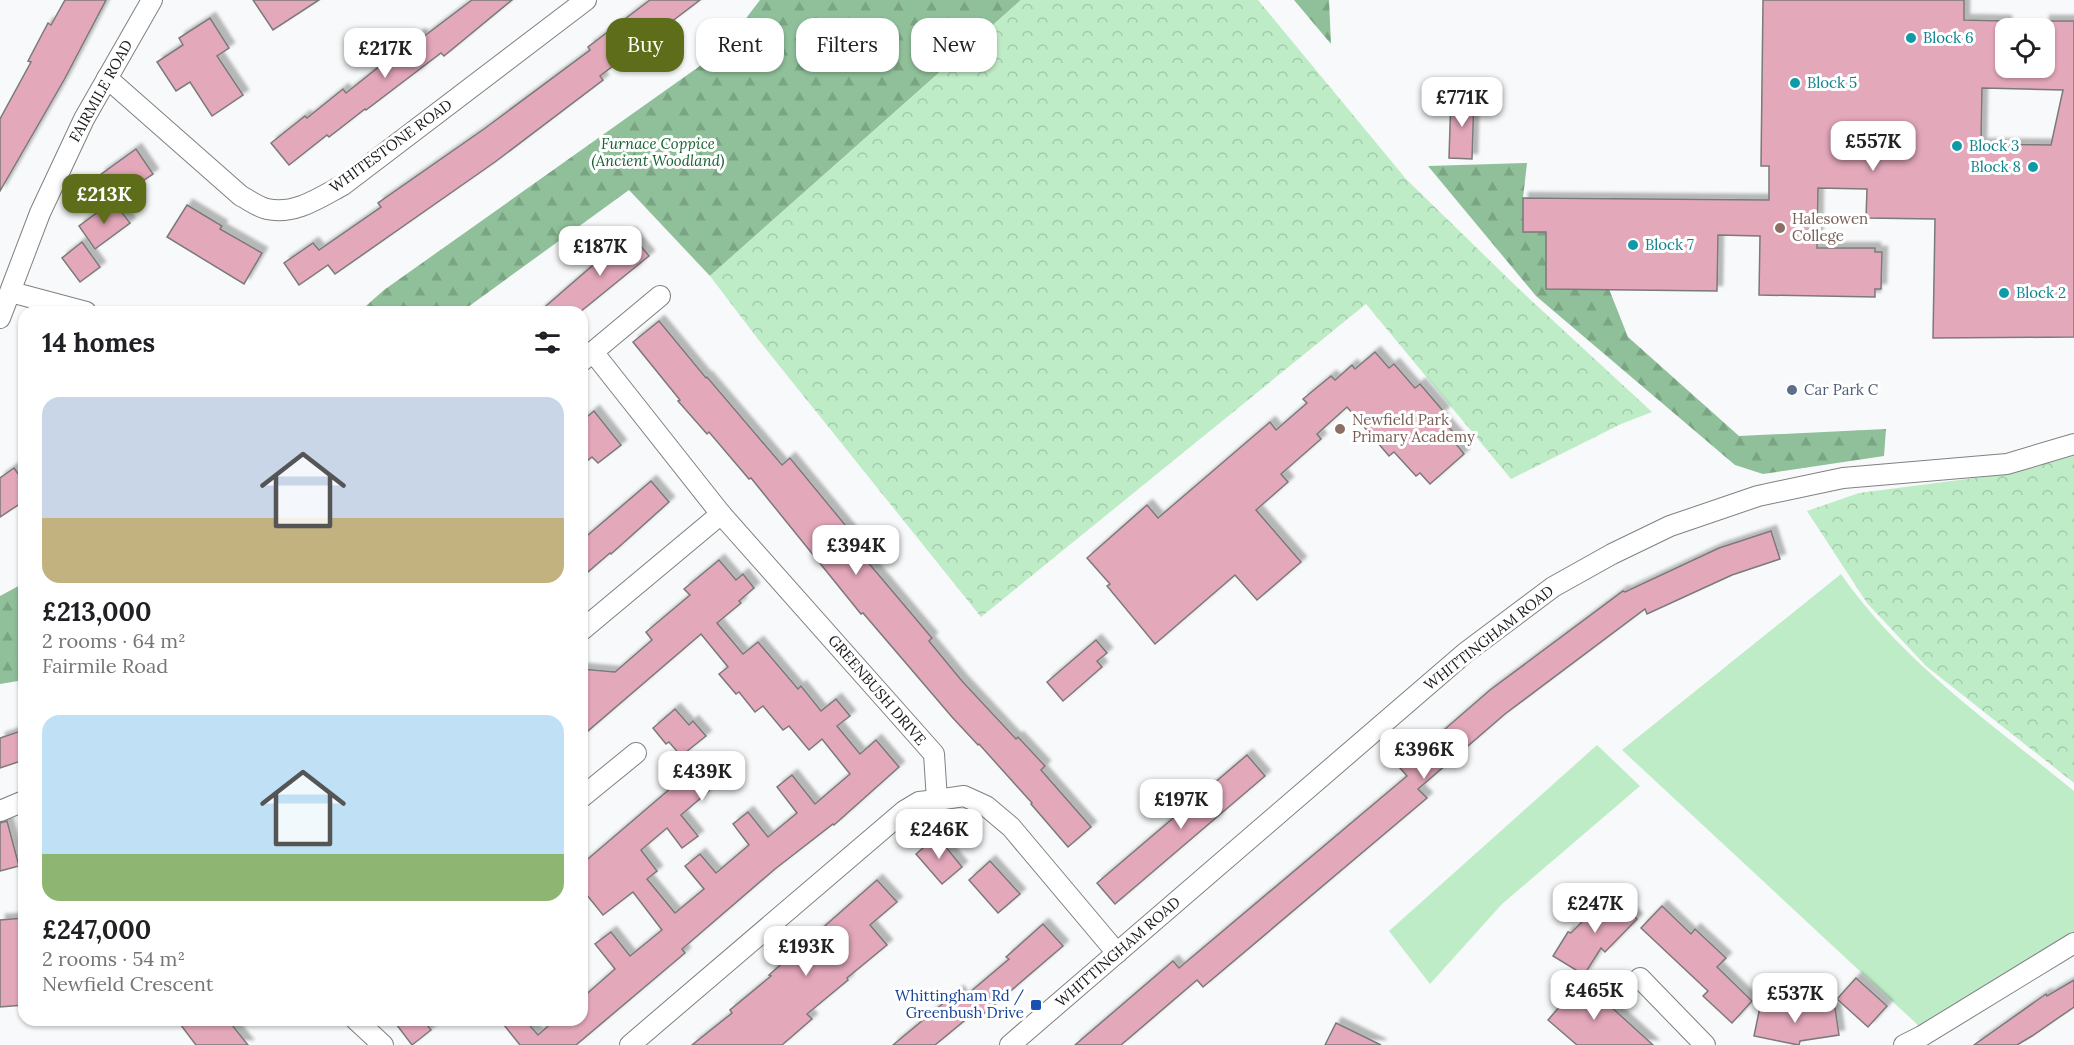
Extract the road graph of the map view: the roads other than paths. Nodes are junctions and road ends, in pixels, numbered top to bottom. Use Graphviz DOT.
graph roads {
  1 [pos="152,0"];
  2 [pos="586,0"];
  3 [pos="107,78"];
  4 [pos="11,292"];
  5 [pos="660,296"];
  6 [pos="64,306"];
  7 [pos="0,318"];
  8 [pos="588,356"];
  9 [pos="588,358"];
  10 [pos="2074,444"];
  11 [pos="721,514"];
  12 [pos="588,625"];
  13 [pos="636,753"];
  14 [pos="588,792"];
  15 [pos="937,800"];
  16 [pos="18,804"];
  17 [pos="0,811"];
  18 [pos="2074,944"];
  19 [pos="1117,953"];
  20 [pos="1640,978"];
  21 [pos="362,1026"];
  22 [pos="383,1045"];
  23 [pos="630,1045"];
  24 [pos="1010,1045"];
  25 [pos="1705,1045"];
  26 [pos="1904,1045"];
  1 -- 3 [label="street, FAIRMILE ROAD"];
  2 -- 3 [label="street, WHITESTONE ROAD"];
  3 -- 4 [label="street, FAIRMILE ROAD"];
  4 -- 6 [label="street"];
  4 -- 7 [label="street, FAIRMILE ROAD"];
  5 -- 8 [label="street"];
  9 -- 11 [label="street, GREENBUSH DRIVE"];
  10 -- 19 [label="street, WHITTINGHAM ROAD"];
  11 -- 12 [label="street"];
  11 -- 15 [label="street, GREENBUSH DRIVE"];
  13 -- 14 [label="street"];
  15 -- 19 [label="street"];
  15 -- 23 [label="street"];
  16 -- 17 [label="street"];
  18 -- 26 [label="street"];
  19 -- 24 [label="street, WHITTINGHAM ROAD"];
  20 -- 25 [label="street"];
  21 -- 22 [label="street"];
}
